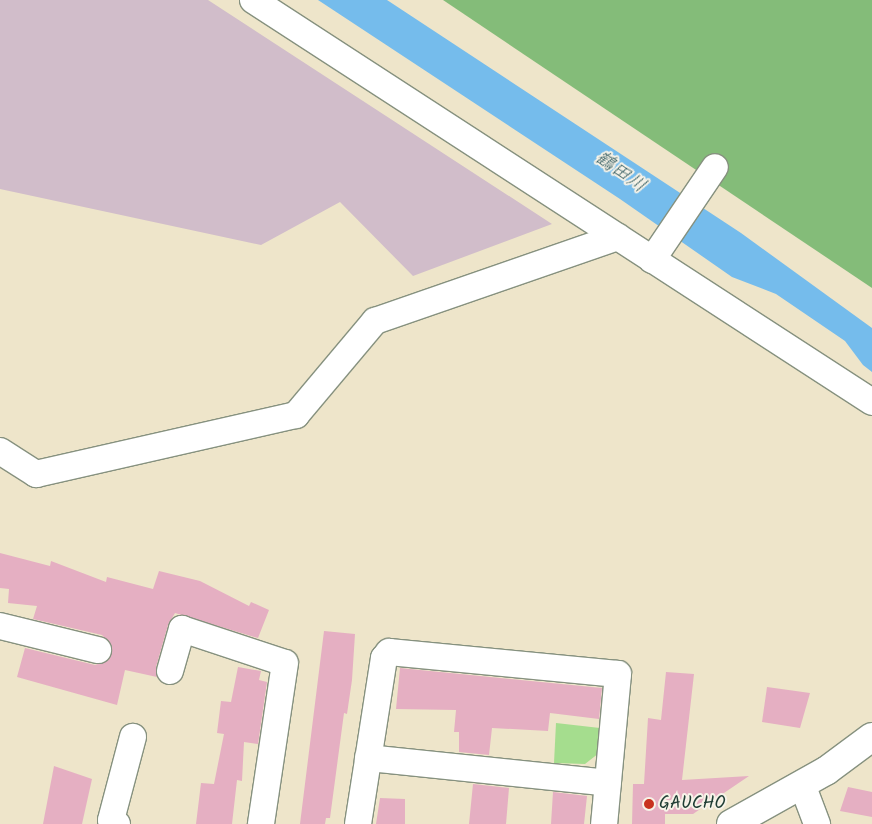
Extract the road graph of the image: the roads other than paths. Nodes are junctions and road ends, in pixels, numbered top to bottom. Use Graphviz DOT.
graph roads {
  1 [pos="253,0"];
  2 [pos="710,174"];
  3 [pos="618,237"];
  4 [pos="658,252"];
  5 [pos="872,402"];
  6 [pos="0,451"];
  7 [pos="0,626"];
  8 [pos="98,650"];
  9 [pos="170,671"];
  10 [pos="133,737"];
  11 [pos="872,737"];
  12 [pos="368,758"];
  13 [pos="608,783"];
  14 [pos="802,784"];
  15 [pos="118,824"];
  16 [pos="261,824"];
  17 [pos="358,824"];
  18 [pos="604,824"];
  19 [pos="732,824"];
  20 [pos="817,824"];
  1 -- 3 [label="street"];
  2 -- 4 [label="street"];
  3 -- 4 [label="street"];
  3 -- 6 [label="street"];
  4 -- 5 [label="street"];
  7 -- 8 [label="street"];
  9 -- 16 [label="street"];
  10 -- 15 [label="street"];
  11 -- 14 [label="street"];
  12 -- 13 [label="street"];
  12 -- 13 [label="street"];
  12 -- 17 [label="street"];
  13 -- 18 [label="street"];
  14 -- 19 [label="street"];
  14 -- 20 [label="street"];
}
